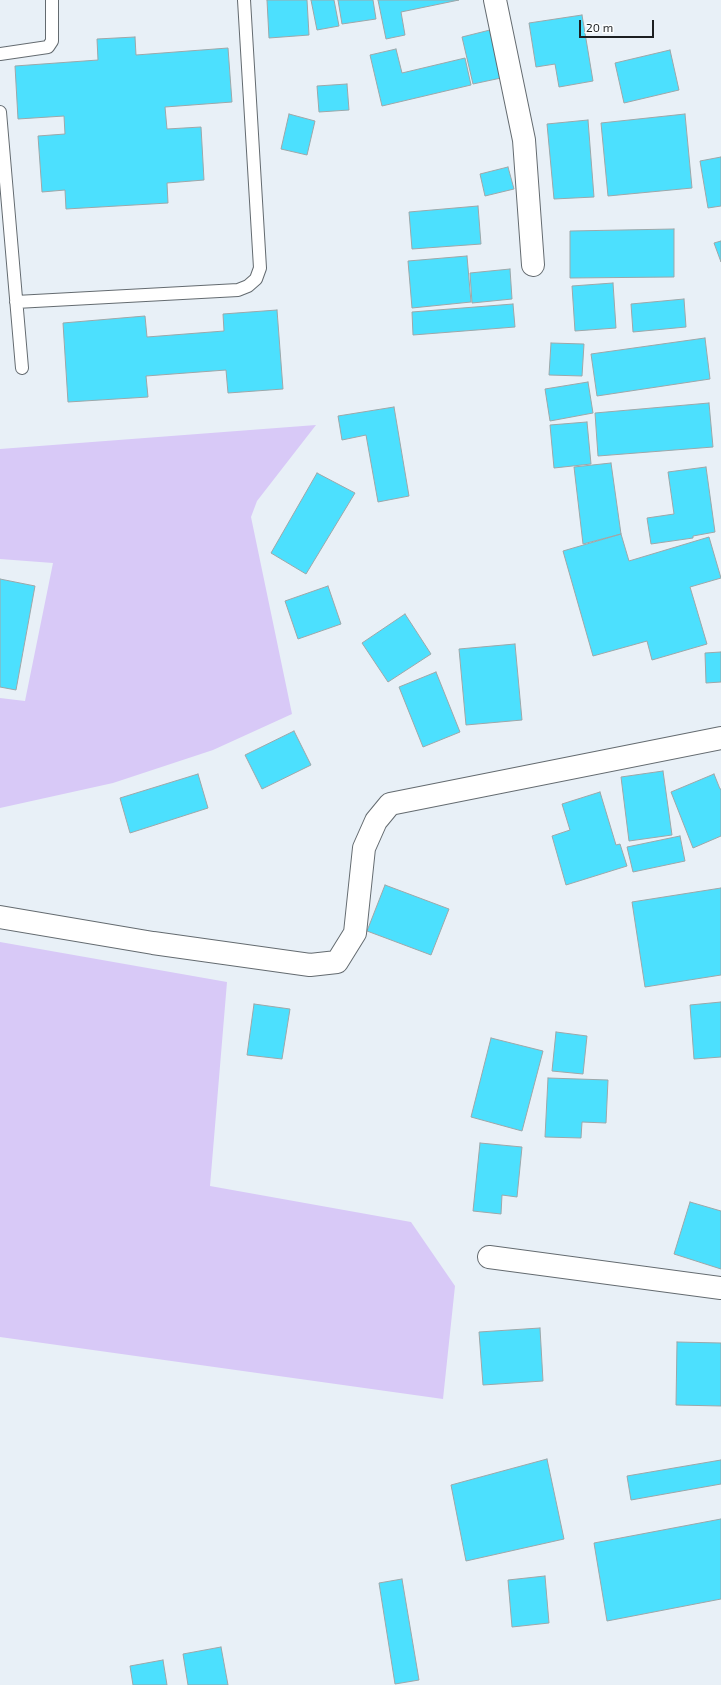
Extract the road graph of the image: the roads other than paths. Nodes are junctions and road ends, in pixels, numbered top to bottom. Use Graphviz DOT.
graph roads {
  1 [pos="52,0"];
  2 [pos="244,0"];
  3 [pos="495,0"];
  4 [pos="0,54"];
  5 [pos="0,112"];
  6 [pos="533,265"];
  7 [pos="16,302"];
  8 [pos="22,368"];
  9 [pos="721,738"];
  10 [pos="0,917"];
  11 [pos="489,1257"];
  12 [pos="721,1288"];
  1 -- 4 [label="lane"];
  2 -- 7 [label="lane"];
  3 -- 6 [label="street"];
  5 -- 7 [label="lane"];
  7 -- 8 [label="lane"];
  9 -- 10 [label="street"];
  11 -- 12 [label="street"];
}
